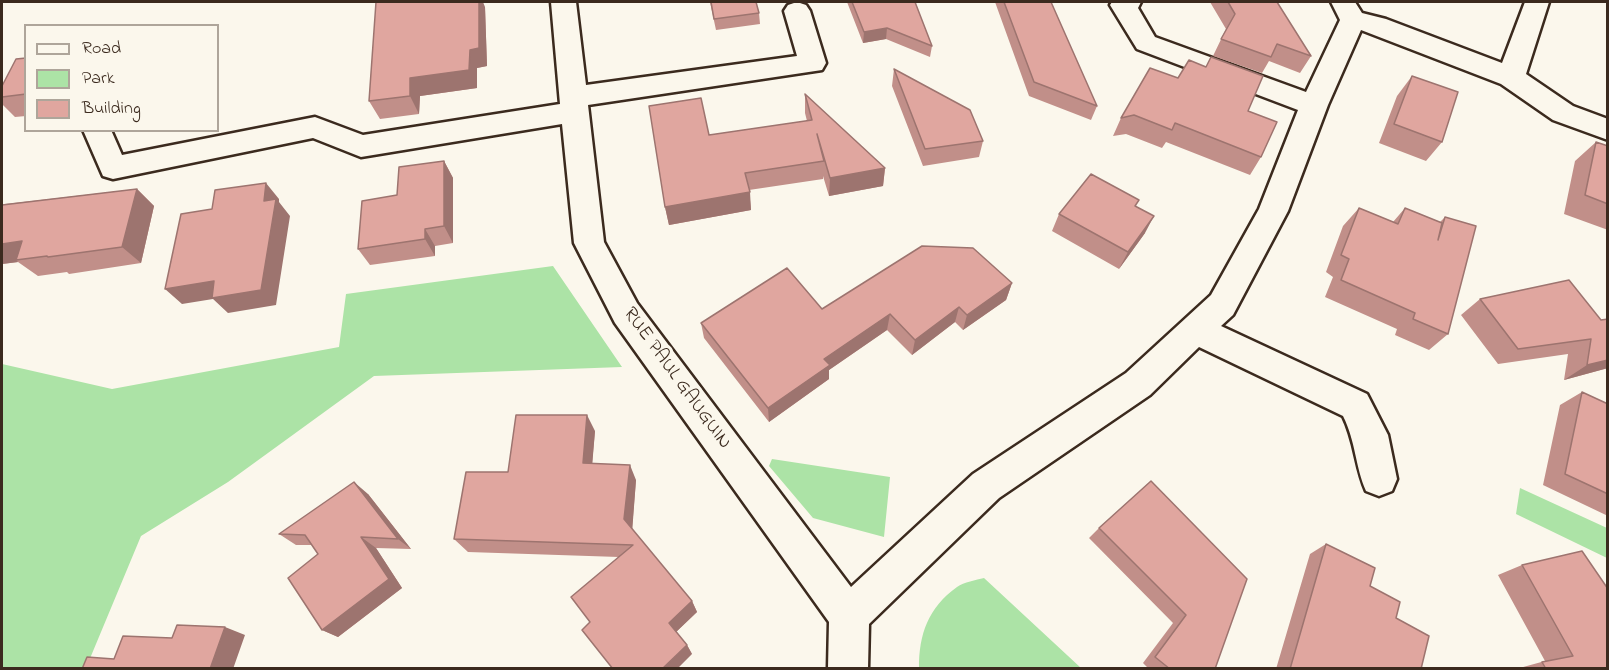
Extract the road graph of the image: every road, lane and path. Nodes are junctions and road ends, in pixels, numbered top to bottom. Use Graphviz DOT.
graph roads {
  1 [pos="563,2"];
  2 [pos="1129,2"];
  3 [pos="1537,2"];
  4 [pos="797,11"];
  5 [pos="1348,11"];
  6 [pos="1511,77"];
  7 [pos="574,104"];
  8 [pos="1314,105"];
  9 [pos="1608,130"];
  10 [pos="98,132"];
  11 [pos="1196,330"];
  12 [pos="1379,480"];
  13 [pos="849,616"];
  14 [pos="848,669"];
  1 -- 7 [label="street, RUE PAUL GAUGUIN"];
  2 -- 8 [label="street"];
  3 -- 6 [label="street"];
  4 -- 7 [label="street"];
  5 -- 6 [label="street"];
  5 -- 8 [label="street"];
  6 -- 9 [label="street"];
  7 -- 10 [label="street"];
  7 -- 13 [label="street, RUE PAUL GAUGUIN"];
  8 -- 11 [label="street"];
  11 -- 12 [label="street"];
  11 -- 13 [label="street"];
  13 -- 14 [label="street"];
}
